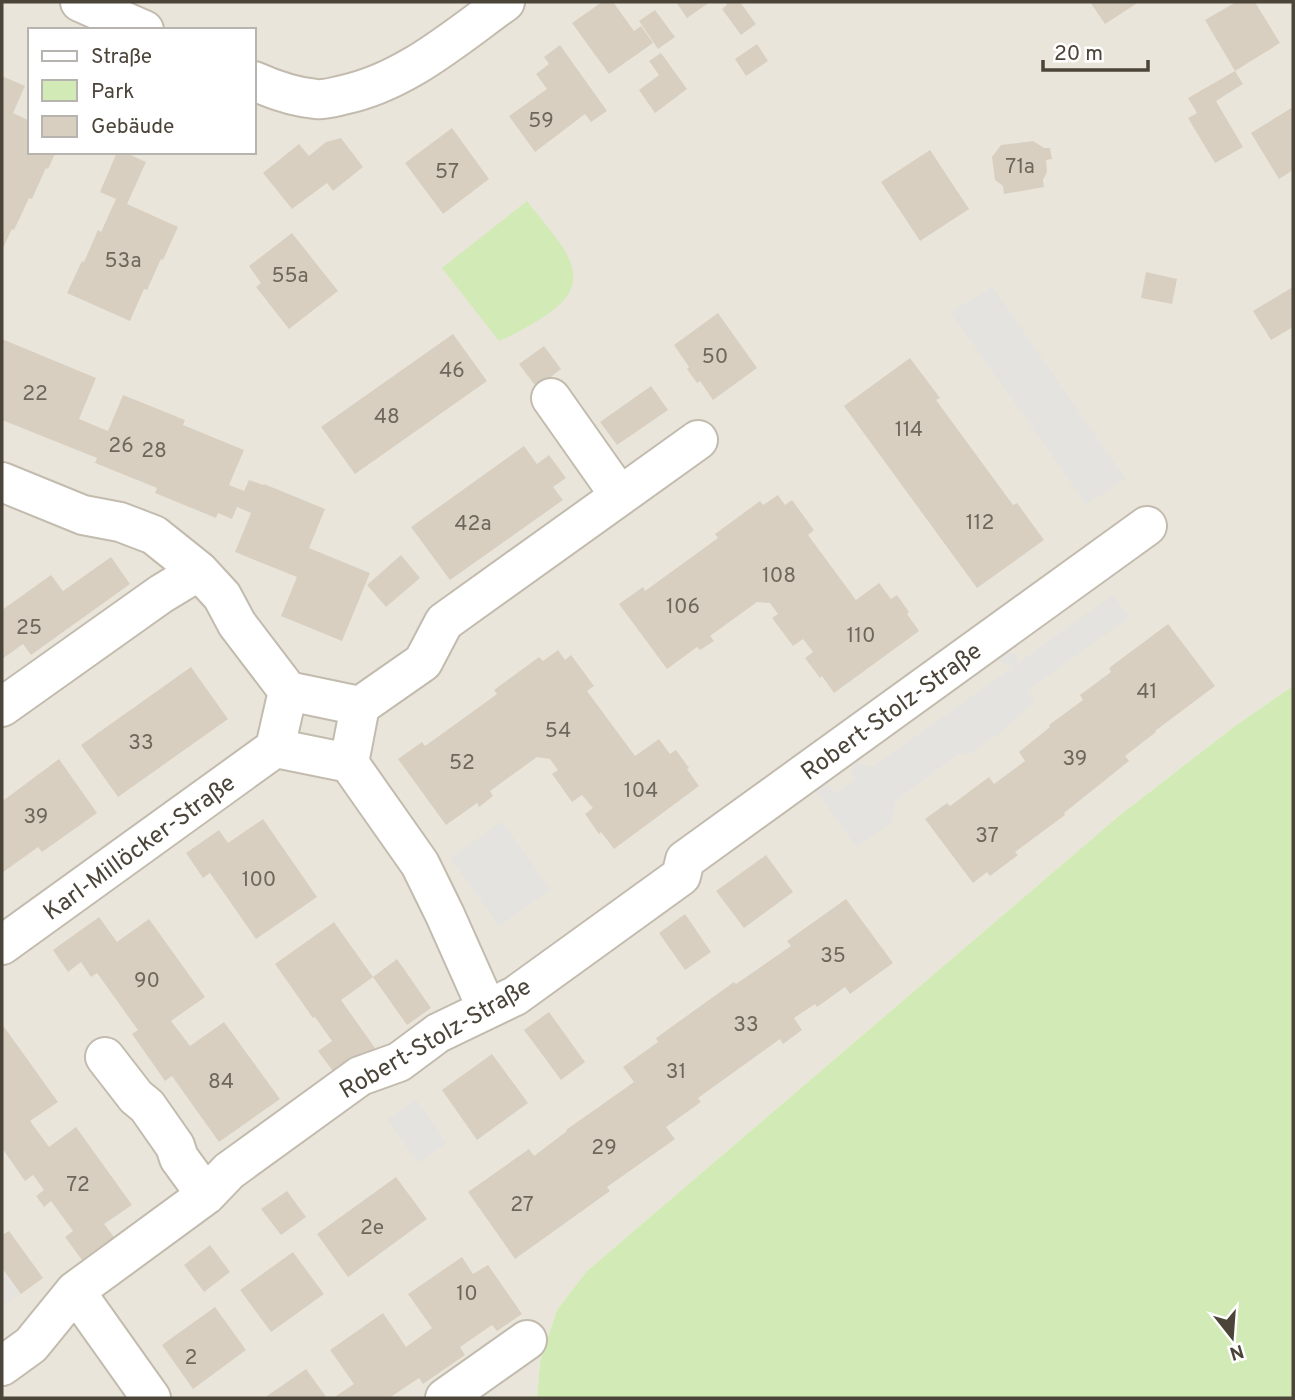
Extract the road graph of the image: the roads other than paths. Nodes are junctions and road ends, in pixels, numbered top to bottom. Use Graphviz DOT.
graph roads {
  1 [pos="80,2"];
  2 [pos="505,2"];
  3 [pos="139,28"];
  4 [pos="256,82"];
  5 [pos="551,398"];
  6 [pos="698,440"];
  7 [pos="2,482"];
  8 [pos="620,496"];
  9 [pos="1147,526"];
  10 [pos="199,571"];
  11 [pos="288,691"];
  12 [pos="360,706"];
  13 [pos="2,707"];
  14 [pos="275,748"];
  15 [pos="349,763"];
  16 [pos="2,945"];
  17 [pos="487,1009"];
  18 [pos="105,1056"];
  19 [pos="206,1195"];
  20 [pos="75,1291"];
  21 [pos="527,1339"];
  22 [pos="2,1366"];
  23 [pos="151,1398"];
  24 [pos="445,1398"];
  1 -- 3 [label="street"];
  2 -- 4 [label="street"];
  5 -- 8 [label="street"];
  6 -- 8 [label="street"];
  7 -- 10 [label="street"];
  8 -- 12 [label="street"];
  9 -- 17 [label="street, Robert-Stolz-Straße"];
  10 -- 11 [label="street"];
  10 -- 13 [label="street"];
  11 -- 12 [label="street"];
  11 -- 14 [label="street"];
  12 -- 15 [label="street"];
  14 -- 15 [label="street"];
  14 -- 16 [label="street, Karl-Millöcker-Straße"];
  15 -- 17 [label="street"];
  17 -- 19 [label="street, Robert-Stolz-Straße"];
  18 -- 19 [label="street"];
  19 -- 20 [label="street, Robert-Stolz-Straße"];
  20 -- 22 [label="street, Robert-Stolz-Straße"];
  20 -- 23 [label="street"];
  21 -- 24 [label="street"];
}
